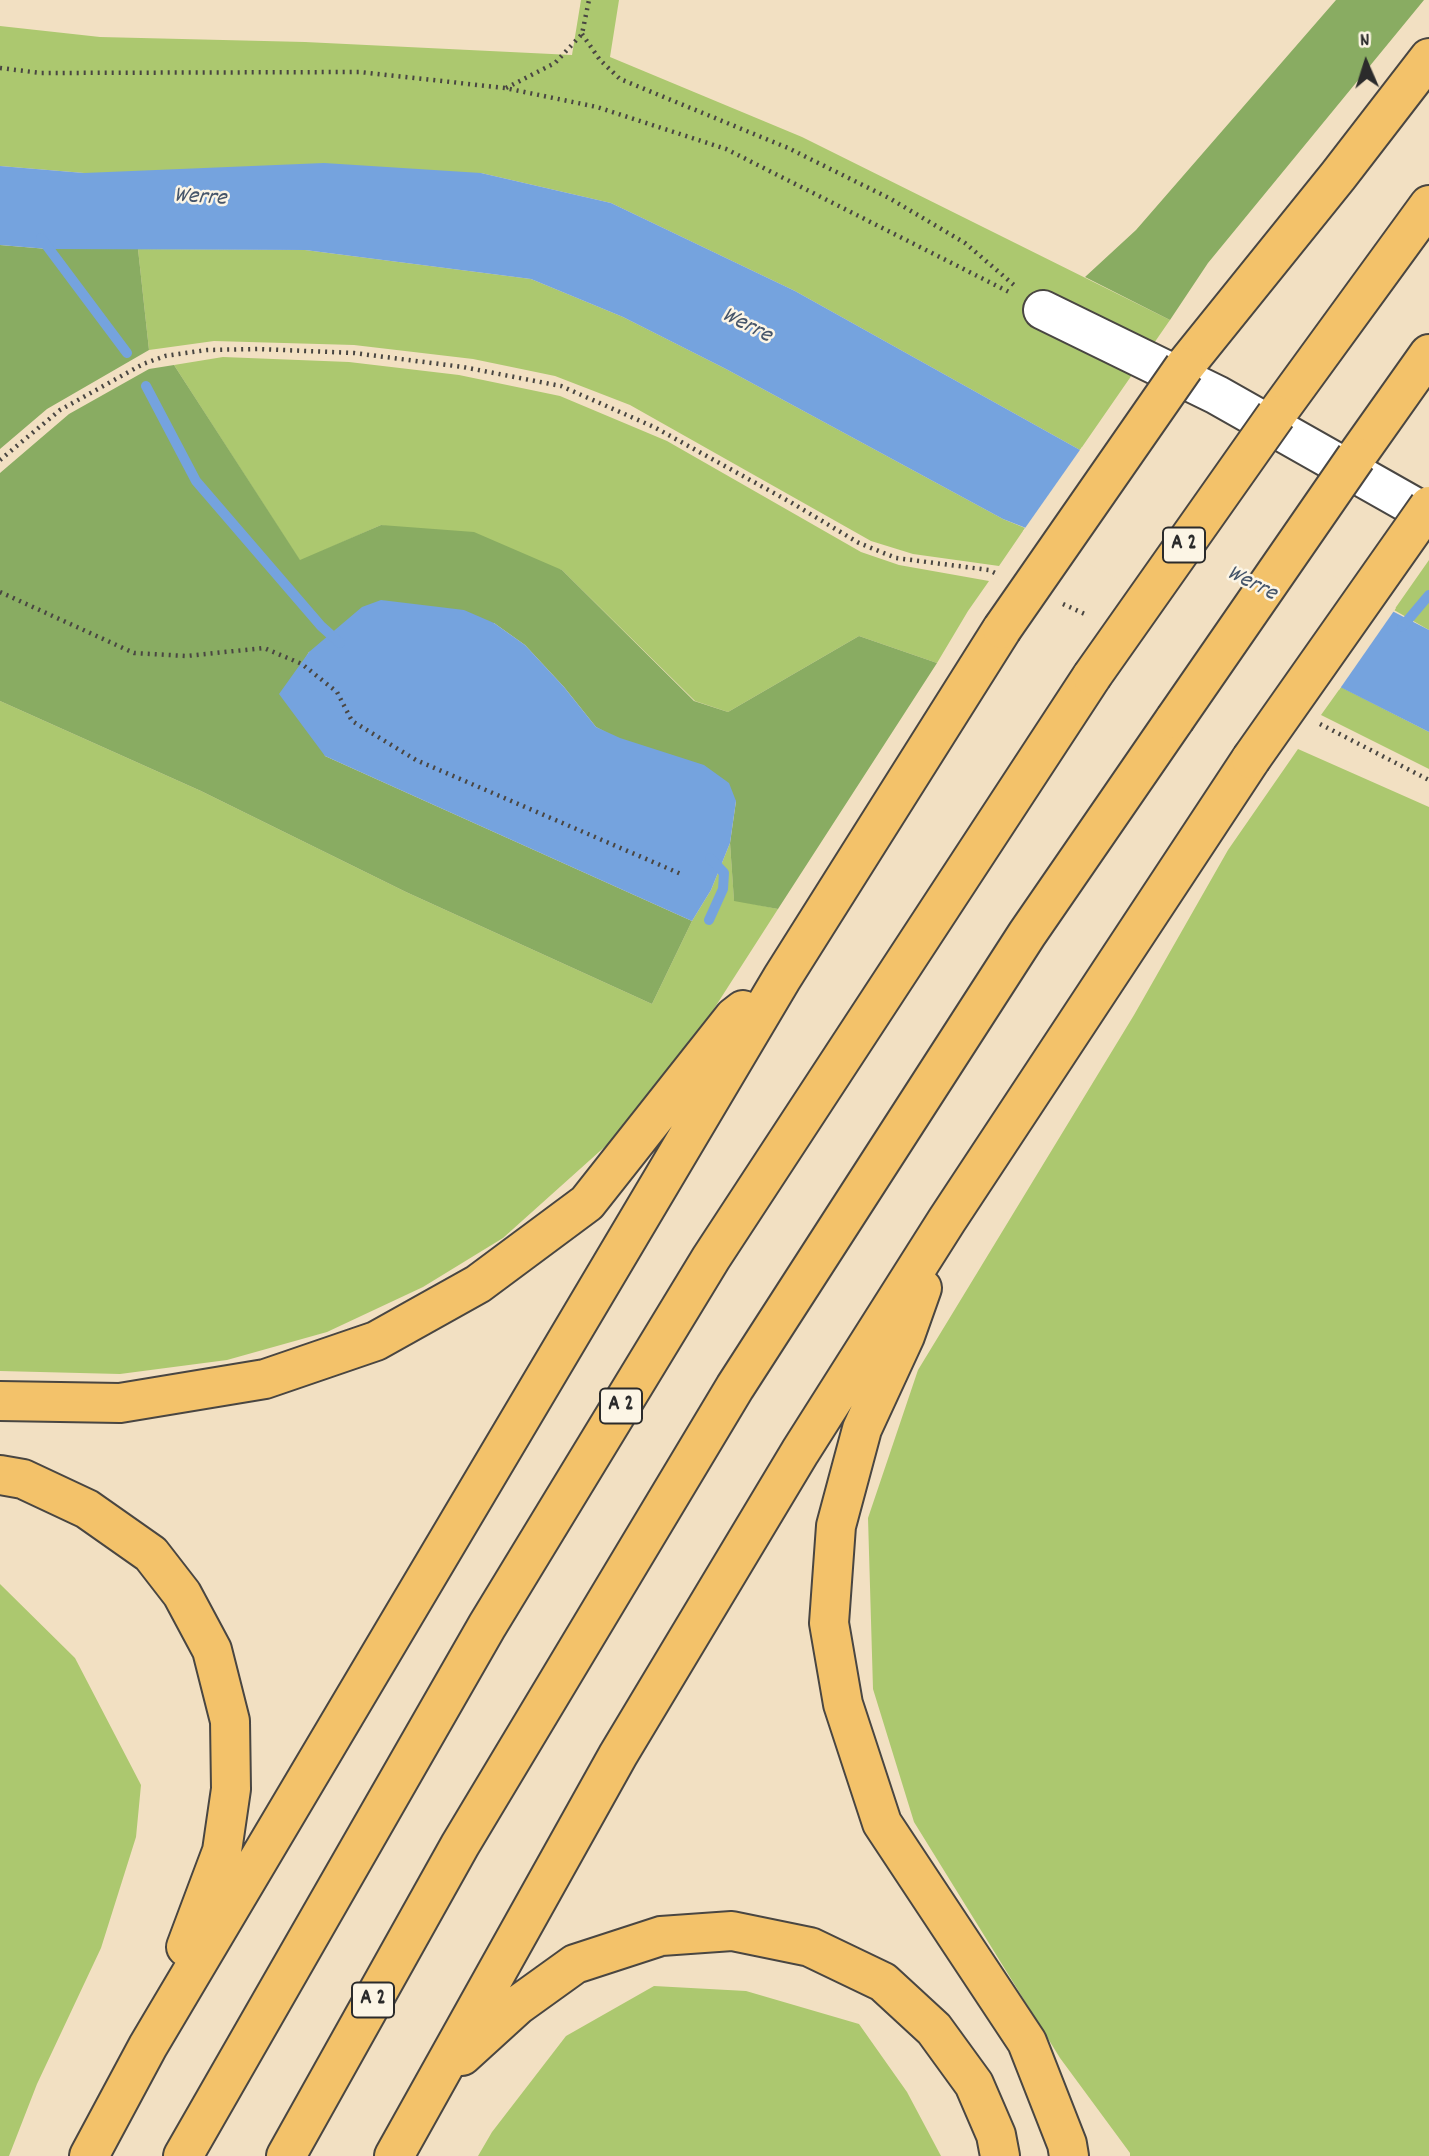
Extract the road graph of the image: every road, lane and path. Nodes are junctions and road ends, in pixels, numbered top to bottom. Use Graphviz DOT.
graph roads {
  1 [pos="589,0"];
  2 [pos="582,34"];
  3 [pos="1429,58"];
  4 [pos="0,68"];
  5 [pos="505,88"];
  6 [pos="1429,205"];
  7 [pos="1043,310"];
  8 [pos="1429,354"];
  9 [pos="0,460"];
  10 [pos="1429,506"];
  11 [pos="1429,515"];
  12 [pos="989,570"];
  13 [pos="0,592"];
  14 [pos="1319,724"];
  15 [pos="1429,780"];
  16 [pos="681,874"];
  17 [pos="782,978"];
  18 [pos="947,1220"];
  19 [pos="0,1401"];
  20 [pos="0,1475"];
  21 [pos="148,2046"];
  22 [pos="437,2078"];
  23 [pos="89,2156"];
  24 [pos="183,2156"];
  25 [pos="286,2156"];
  26 [pos="394,2156"];
  27 [pos="1000,2156"];
  28 [pos="1069,2156"];
  1 -- 2 [label="path"];
  2 -- 5 [label="path"];
  2 -- 7 [label="path"];
  3 -- 17 [label="highway, bridge"];
  4 -- 5 [label="path"];
  5 -- 7 [label="path"];
  6 -- 24 [label="highway, A 2, bridge"];
  7 -- 11 [label="street"];
  8 -- 25 [label="highway, A 2, bridge"];
  9 -- 12 [label="path"];
  10 -- 18 [label="highway, bridge"];
  13 -- 16 [label="path"];
  14 -- 15 [label="path"];
  17 -- 19 [label="highway"];
  17 -- 21 [label="highway"];
  18 -- 22 [label="highway"];
  18 -- 28 [label="highway"];
  20 -- 21 [label="highway"];
  21 -- 23 [label="highway"];
  22 -- 26 [label="highway"];
  22 -- 27 [label="highway"];
}
